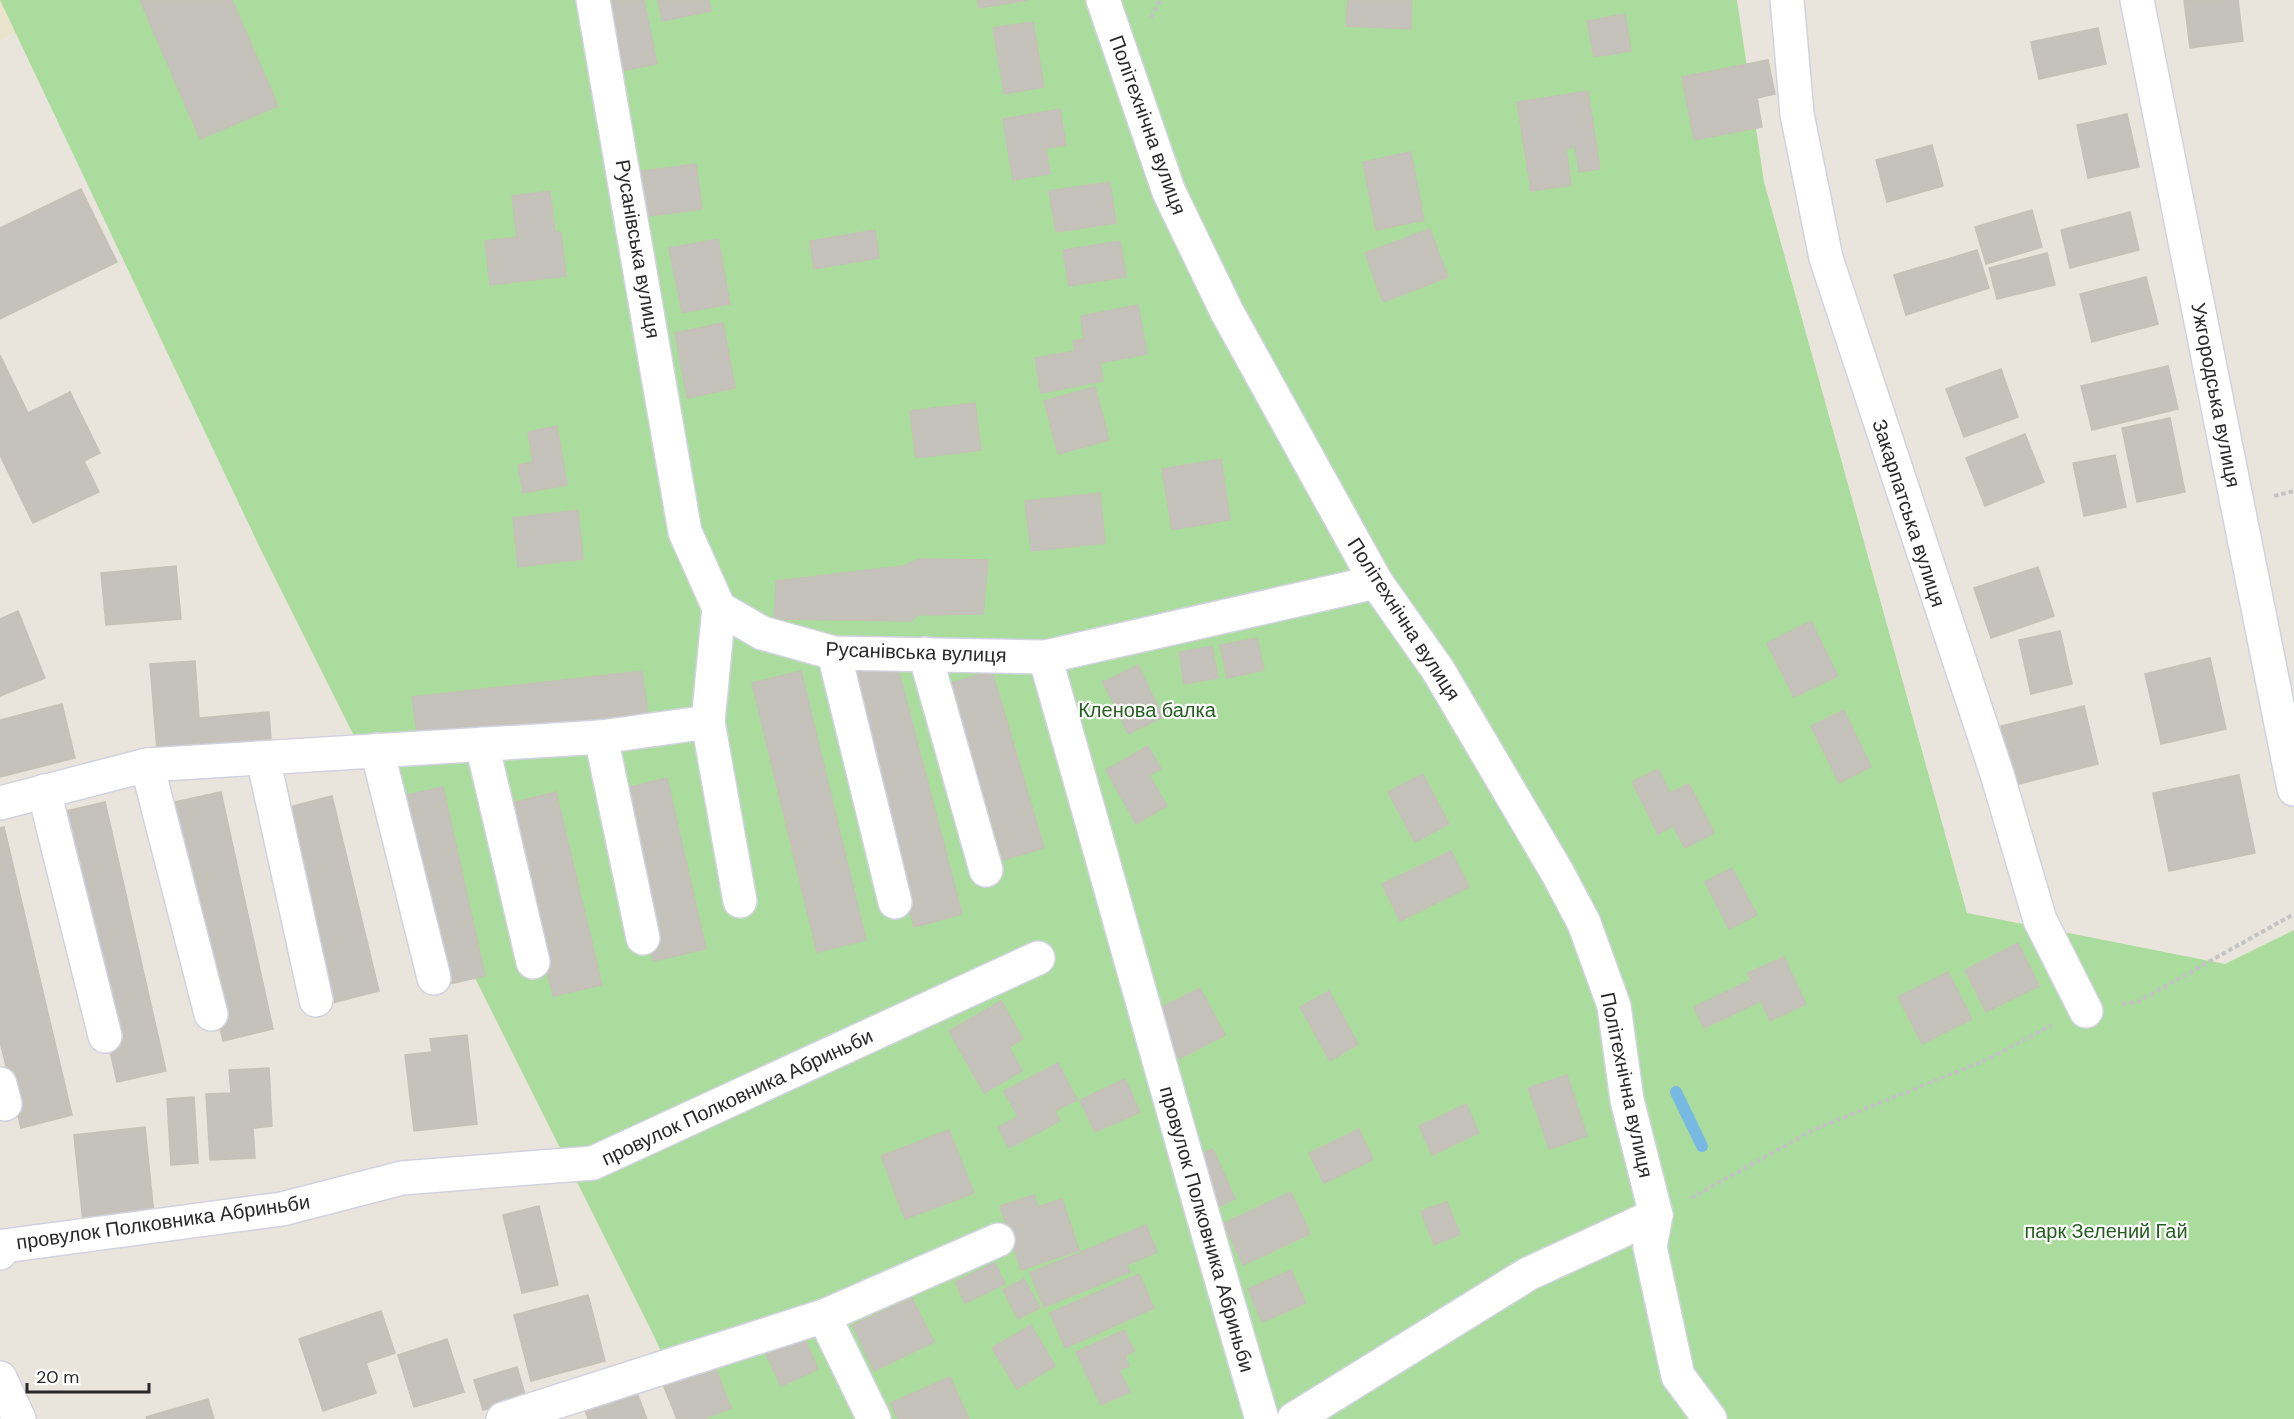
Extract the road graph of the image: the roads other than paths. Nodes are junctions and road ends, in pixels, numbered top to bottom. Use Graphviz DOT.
graph roads {
  1 [pos="593,0"];
  2 [pos="1103,0"];
  3 [pos="1788,0"];
  4 [pos="2138,0"];
  5 [pos="1376,582"];
  6 [pos="719,608"];
  7 [pos="834,653"];
  8 [pos="925,654"];
  9 [pos="1045,657"];
  10 [pos="708,722"];
  11 [pos="601,737"];
  12 [pos="482,744"];
  13 [pos="377,750"];
  14 [pos="263,758"];
  15 [pos="147,765"];
  16 [pos="2294,789"];
  17 [pos="44,791"];
  18 [pos="0,803"];
  19 [pos="986,870"];
  20 [pos="740,901"];
  21 [pos="895,902"];
  22 [pos="643,938"];
  23 [pos="1038,958"];
  24 [pos="533,962"];
  25 [pos="434,978"];
  26 [pos="316,1000"];
  27 [pos="2086,1011"];
  28 [pos="211,1014"];
  29 [pos="105,1036"];
  30 [pos="1656,1215"];
  31 [pos="998,1240"];
  32 [pos="0,1253"];
  33 [pos="824,1316"];
  34 [pos="0,1378"];
  35 [pos="19,1419"];
  36 [pos="503,1419"];
  37 [pos="874,1419"];
  38 [pos="1262,1419"];
  39 [pos="1294,1419"];
  40 [pos="1710,1419"];
  1 -- 6 [label="street, Русанівська вулиця"];
  2 -- 5 [label="street, Політехнічна вулиця"];
  3 -- 27 [label="street, Закарпатська вулиця"];
  4 -- 16 [label="street, Ужгородська вулиця"];
  5 -- 9 [label="street, Русанівська вулиця"];
  5 -- 30 [label="street, Політехнічна вулиця"];
  6 -- 7 [label="street, Русанівська вулиця"];
  6 -- 10 [label="street"];
  7 -- 8 [label="street, Русанівська вулиця"];
  7 -- 21 [label="street"];
  8 -- 9 [label="street, Русанівська вулиця"];
  8 -- 19 [label="street"];
  9 -- 38 [label="street, провулок Полковника Абриньби"];
  10 -- 11 [label="street"];
  10 -- 20 [label="street"];
  11 -- 12 [label="street"];
  11 -- 22 [label="street"];
  12 -- 13 [label="street"];
  12 -- 24 [label="street"];
  13 -- 14 [label="street"];
  13 -- 25 [label="street"];
  14 -- 15 [label="street"];
  14 -- 26 [label="street"];
  15 -- 17 [label="street"];
  15 -- 28 [label="street"];
  17 -- 18 [label="street"];
  17 -- 29 [label="street"];
  23 -- 32 [label="street, провулок Полковника Абриньби"];
  30 -- 39 [label="street"];
  30 -- 40 [label="street"];
  31 -- 33 [label="street"];
  33 -- 36 [label="street"];
  33 -- 37 [label="street"];
  34 -- 35 [label="street"];
}
